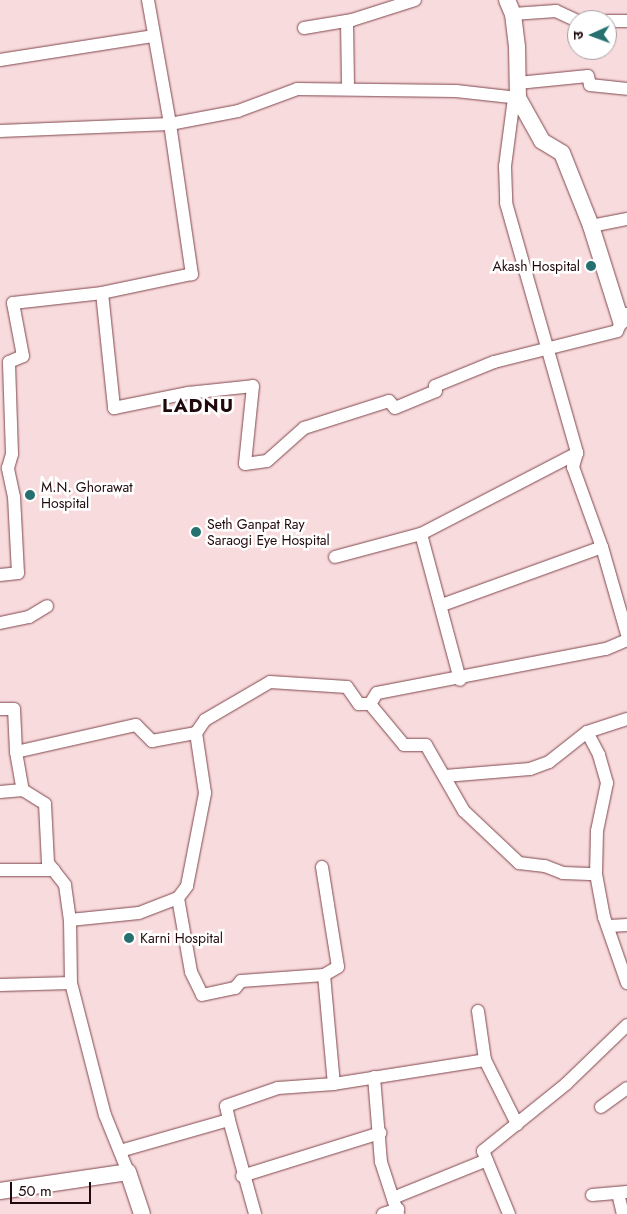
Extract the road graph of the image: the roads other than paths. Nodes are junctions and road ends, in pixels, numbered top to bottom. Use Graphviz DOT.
graph roads {
  1 [pos="148,0"];
  2 [pos="415,0"];
  3 [pos="510,7"];
  4 [pos="567,16"];
  5 [pos="347,21"];
  6 [pos="304,28"];
  7 [pos="154,36"];
  8 [pos="0,60"];
  9 [pos="348,88"];
  10 [pos="627,89"];
  11 [pos="516,93"];
  12 [pos="170,124"];
  13 [pos="0,131"];
  14 [pos="627,219"];
  15 [pos="590,226"];
  16 [pos="102,293"];
  17 [pos="624,317"];
  18 [pos="549,348"];
  19 [pos="577,454"];
  20 [pos="422,534"];
  21 [pos="602,547"];
  22 [pos="335,557"];
  23 [pos="0,575"];
  24 [pos="442,605"];
  25 [pos="47,606"];
  26 [pos="0,623"];
  27 [pos="627,634"];
  28 [pos="627,640"];
  29 [pos="460,680"];
  30 [pos="370,704"];
  31 [pos="0,709"];
  32 [pos="627,719"];
  33 [pos="587,732"];
  34 [pos="196,733"];
  35 [pos="16,752"];
  36 [pos="445,776"];
  37 [pos="23,790"];
  38 [pos="0,792"];
  39 [pos="322,867"];
  40 [pos="0,870"];
  41 [pos="54,870"];
  42 [pos="596,874"];
  43 [pos="178,898"];
  44 [pos="70,920"];
  45 [pos="627,925"];
  46 [pos="610,926"];
  47 [pos="324,975"];
  48 [pos="71,983"];
  49 [pos="627,983"];
  50 [pos="0,985"];
  51 [pos="478,1011"];
  52 [pos="627,1025"];
  53 [pos="485,1060"];
  54 [pos="374,1077"];
  55 [pos="334,1084"];
  56 [pos="627,1088"];
  57 [pos="601,1107"];
  58 [pos="229,1120"];
  59 [pos="516,1124"];
  60 [pos="380,1133"];
  61 [pos="120,1151"];
  62 [pos="487,1160"];
  63 [pos="128,1172"];
  64 [pos="242,1176"];
  65 [pos="0,1191"];
  66 [pos="623,1193"];
  67 [pos="592,1195"];
  68 [pos="396,1207"];
  69 [pos="142,1214"];
  70 [pos="255,1214"];
  71 [pos="383,1214"];
  72 [pos="509,1214"];
  73 [pos="623,1214"];
  1 -- 7 [label="street"];
  2 -- 5 [label="street"];
  3 -- 4 [label="street"];
  3 -- 11 [label="street"];
  5 -- 6 [label="street"];
  5 -- 9 [label="street"];
  7 -- 8 [label="street"];
  7 -- 12 [label="street"];
  9 -- 11 [label="street"];
  9 -- 12 [label="street"];
  10 -- 11 [label="street"];
  11 -- 15 [label="street"];
  11 -- 18 [label="street"];
  12 -- 13 [label="street"];
  12 -- 16 [label="street"];
  14 -- 15 [label="street"];
  15 -- 17 [label="street"];
  16 -- 18 [label="street"];
  16 -- 23 [label="street"];
  17 -- 18 [label="street"];
  18 -- 19 [label="street"];
  19 -- 20 [label="street"];
  19 -- 21 [label="street"];
  20 -- 22 [label="street"];
  20 -- 24 [label="street"];
  21 -- 24 [label="street"];
  21 -- 27 [label="street"];
  24 -- 29 [label="street"];
  25 -- 26 [label="street"];
  28 -- 29 [label="street"];
  29 -- 30 [label="street"];
  30 -- 34 [label="street"];
  30 -- 36 [label="street"];
  31 -- 35 [label="street"];
  32 -- 33 [label="street"];
  33 -- 36 [label="street"];
  33 -- 42 [label="street"];
  34 -- 35 [label="street"];
  34 -- 43 [label="street"];
  35 -- 37 [label="street"];
  36 -- 42 [label="street"];
  37 -- 38 [label="street"];
  37 -- 41 [label="street"];
  39 -- 47 [label="street"];
  40 -- 41 [label="street"];
  41 -- 44 [label="street"];
  42 -- 46 [label="street"];
  43 -- 44 [label="street"];
  43 -- 47 [label="street"];
  44 -- 48 [label="street"];
  45 -- 46 [label="street"];
  46 -- 49 [label="street"];
  47 -- 55 [label="street"];
  48 -- 50 [label="street"];
  48 -- 61 [label="street"];
  51 -- 53 [label="street"];
  52 -- 59 [label="street"];
  53 -- 54 [label="street"];
  53 -- 59 [label="street"];
  54 -- 55 [label="street"];
  54 -- 60 [label="street"];
  55 -- 58 [label="street"];
  56 -- 57 [label="street"];
  58 -- 61 [label="street"];
  58 -- 64 [label="street"];
  59 -- 62 [label="street"];
  60 -- 64 [label="street"];
  60 -- 68 [label="street"];
  61 -- 63 [label="street"];
  62 -- 68 [label="street"];
  62 -- 72 [label="street"];
  63 -- 65 [label="street"];
  63 -- 69 [label="street"];
  64 -- 70 [label="street"];
  66 -- 67 [label="street"];
  66 -- 73 [label="street"];
  68 -- 71 [label="street"];
}
